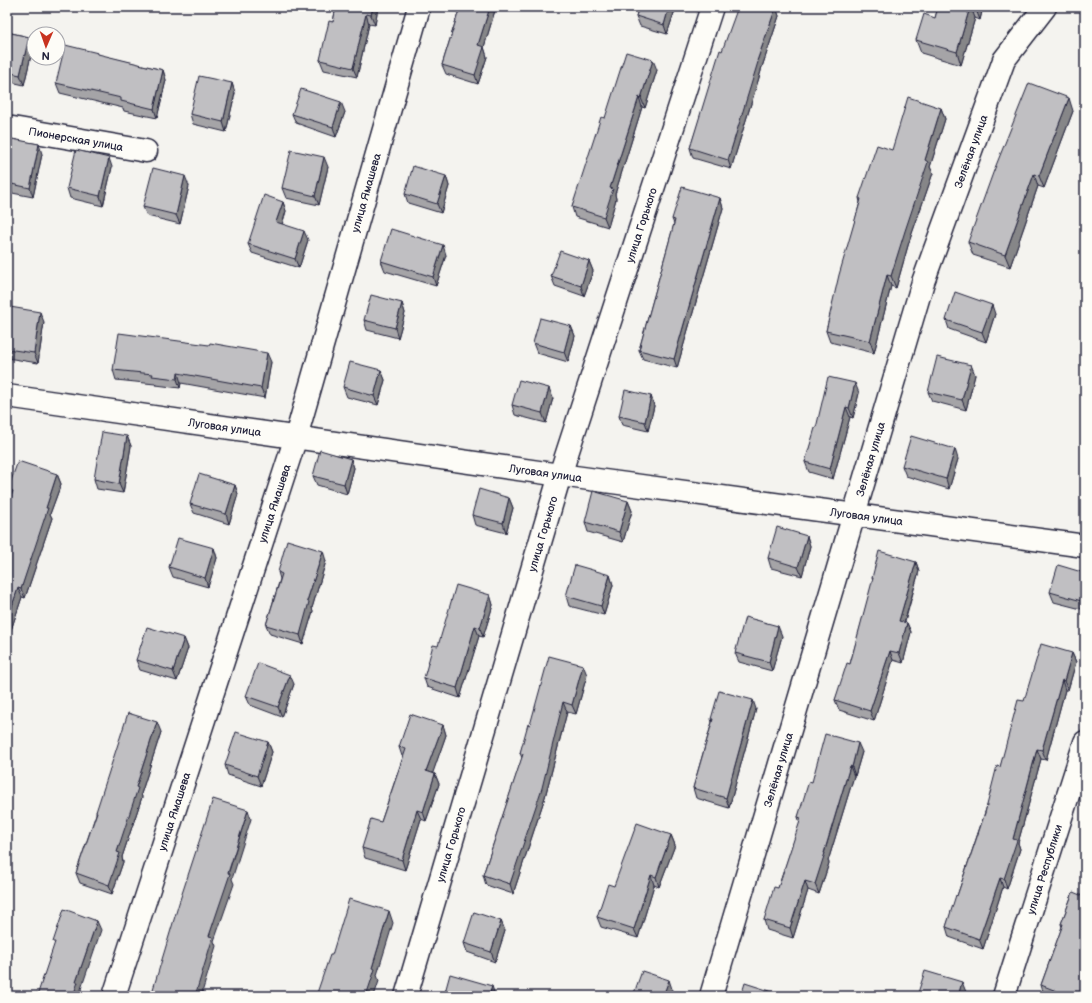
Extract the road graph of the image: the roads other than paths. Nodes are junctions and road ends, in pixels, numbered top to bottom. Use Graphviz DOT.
graph roads {
  1 [pos="419,7"];
  2 [pos="712,7"];
  3 [pos="1045,7"];
  4 [pos="7,127"];
  5 [pos="146,151"];
  6 [pos="7,396"];
  7 [pos="296,437"];
  8 [pos="560,475"];
  9 [pos="853,516"];
  10 [pos="1085,546"];
  11 [pos="1085,742"];
  12 [pos="114,996"];
  13 [pos="406,996"];
  14 [pos="711,996"];
  15 [pos="1004,996"];
  1 -- 7 [label="street, улица Ямашева"];
  2 -- 8 [label="street, улица Горького"];
  3 -- 9 [label="street, Зелёная улица"];
  4 -- 5 [label="street, Пионерская улица"];
  6 -- 7 [label="street, Луговая улица"];
  7 -- 8 [label="street, Луговая улица"];
  7 -- 12 [label="street, улица Ямашева"];
  8 -- 9 [label="street, Луговая улица"];
  8 -- 13 [label="street, улица Горького"];
  9 -- 10 [label="street, Луговая улица"];
  9 -- 14 [label="street, Зелёная улица"];
  11 -- 15 [label="street, улица Республики"];
}
